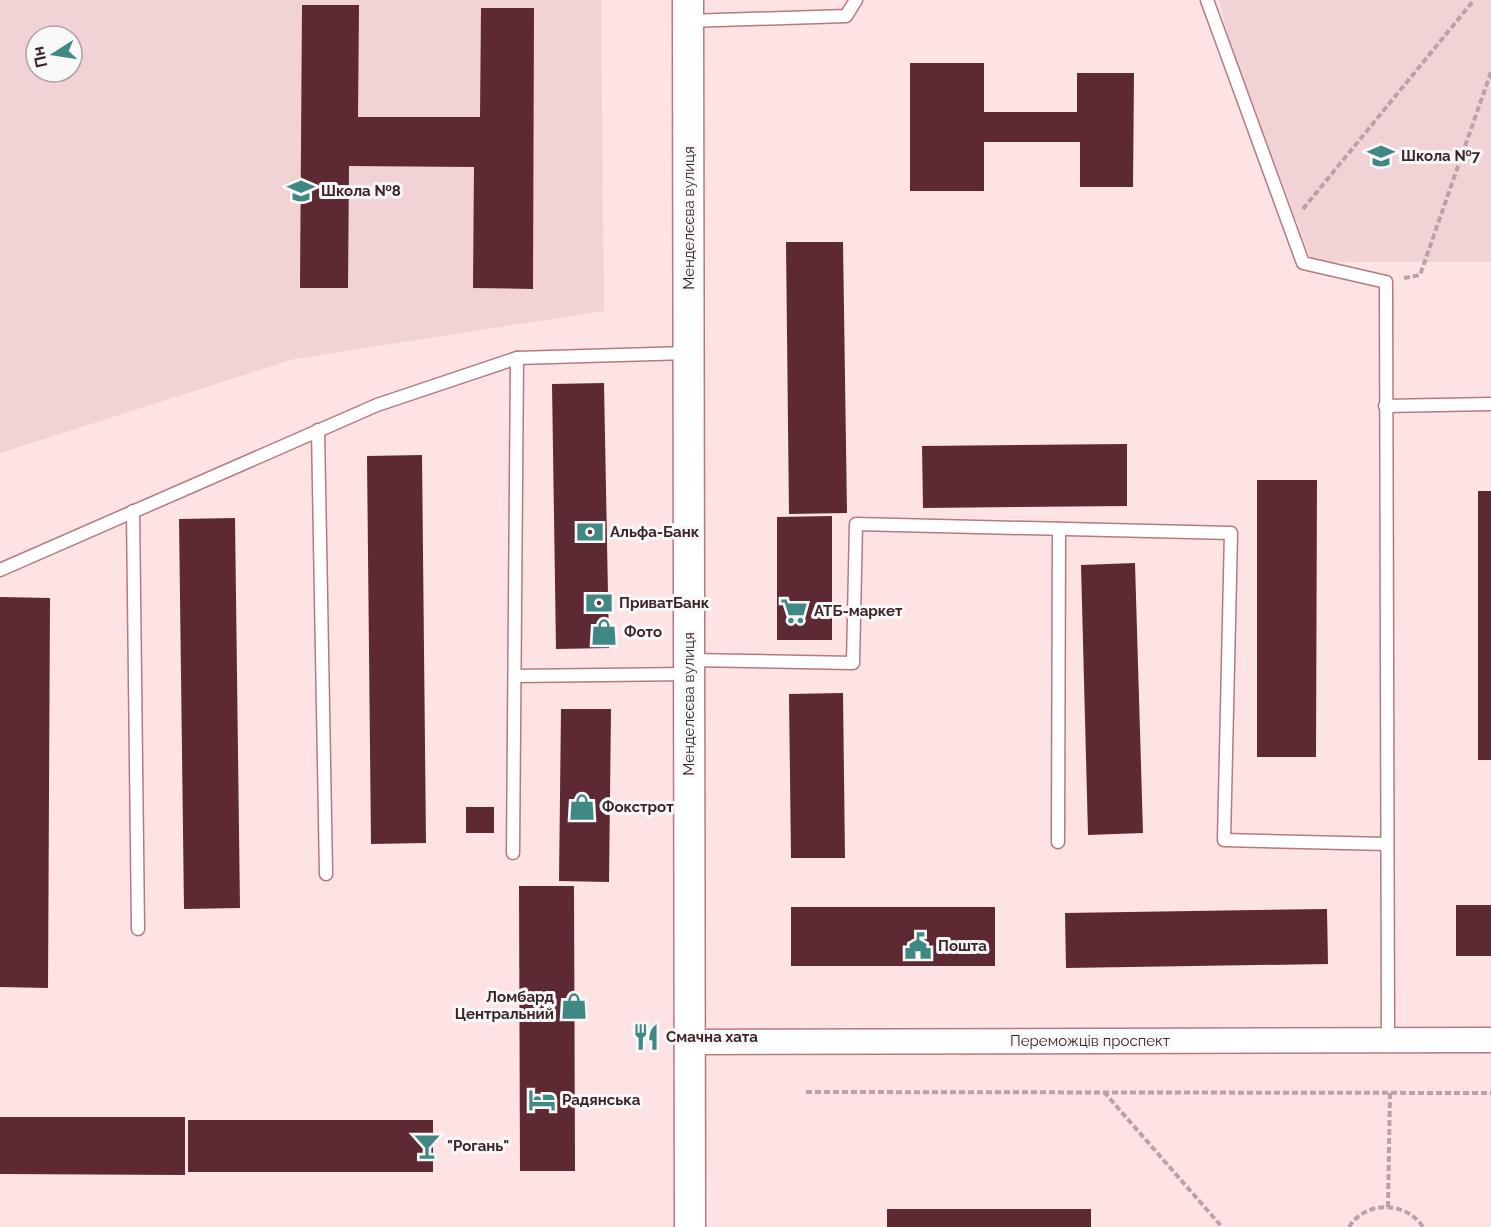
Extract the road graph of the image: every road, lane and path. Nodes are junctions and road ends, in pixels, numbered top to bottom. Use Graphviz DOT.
graph roads {
  1 [pos="856,0"];
  2 [pos="1207,0"];
  3 [pos="1474,0"];
  4 [pos="688,11"];
  5 [pos="1491,72"];
  6 [pos="1290,226"];
  7 [pos="1386,282"];
  8 [pos="689,353"];
  9 [pos="517,358"];
  10 [pos="1491,404"];
  11 [pos="1385,406"];
  12 [pos="318,430"];
  13 [pos="133,511"];
  14 [pos="1059,529"];
  15 [pos="0,570"];
  16 [pos="689,667"];
  17 [pos="515,676"];
  18 [pos="1058,842"];
  19 [pos="1387,844"];
  20 [pos="513,853"];
  21 [pos="326,874"];
  22 [pos="138,930"];
  23 [pos="1388,1040"];
  24 [pos="1491,1040"];
  25 [pos="690,1042"];
  26 [pos="806,1092"];
  27 [pos="1104,1092"];
  28 [pos="1390,1092"];
  29 [pos="1491,1093"];
  30 [pos="1388,1207"];
  31 [pos="690,1227"];
  32 [pos="1222,1227"];
  33 [pos="1349,1227"];
  34 [pos="1423,1227"];
  1 -- 4 [label="lane"];
  2 -- 6 [label="lane"];
  3 -- 6 [label="path"];
  4 -- 8 [label="street, Менделєєва вулиця"];
  5 -- 7 [label="path"];
  6 -- 7 [label="lane"];
  7 -- 11 [label="lane"];
  8 -- 9 [label="lane"];
  8 -- 16 [label="street, Менделєєва вулиця"];
  9 -- 12 [label="lane"];
  9 -- 17 [label="lane"];
  10 -- 11 [label="lane"];
  11 -- 19 [label="lane"];
  12 -- 13 [label="lane"];
  12 -- 21 [label="lane"];
  13 -- 15 [label="lane"];
  13 -- 22 [label="lane"];
  14 -- 16 [label="lane"];
  14 -- 18 [label="lane"];
  14 -- 19 [label="lane"];
  16 -- 17 [label="lane"];
  16 -- 25 [label="street, Менделєєва вулиця"];
  17 -- 20 [label="lane"];
  19 -- 23 [label="lane"];
  23 -- 24 [label="street, Переможців проспект"];
  23 -- 25 [label="street, Переможців проспект"];
  25 -- 31 [label="street, Менделєєва вулиця"];
  26 -- 27 [label="path"];
  27 -- 28 [label="path"];
  27 -- 32 [label="path"];
  28 -- 29 [label="path"];
  28 -- 30 [label="path"];
  30 -- 33 [label="path"];
  30 -- 34 [label="path"];
}
